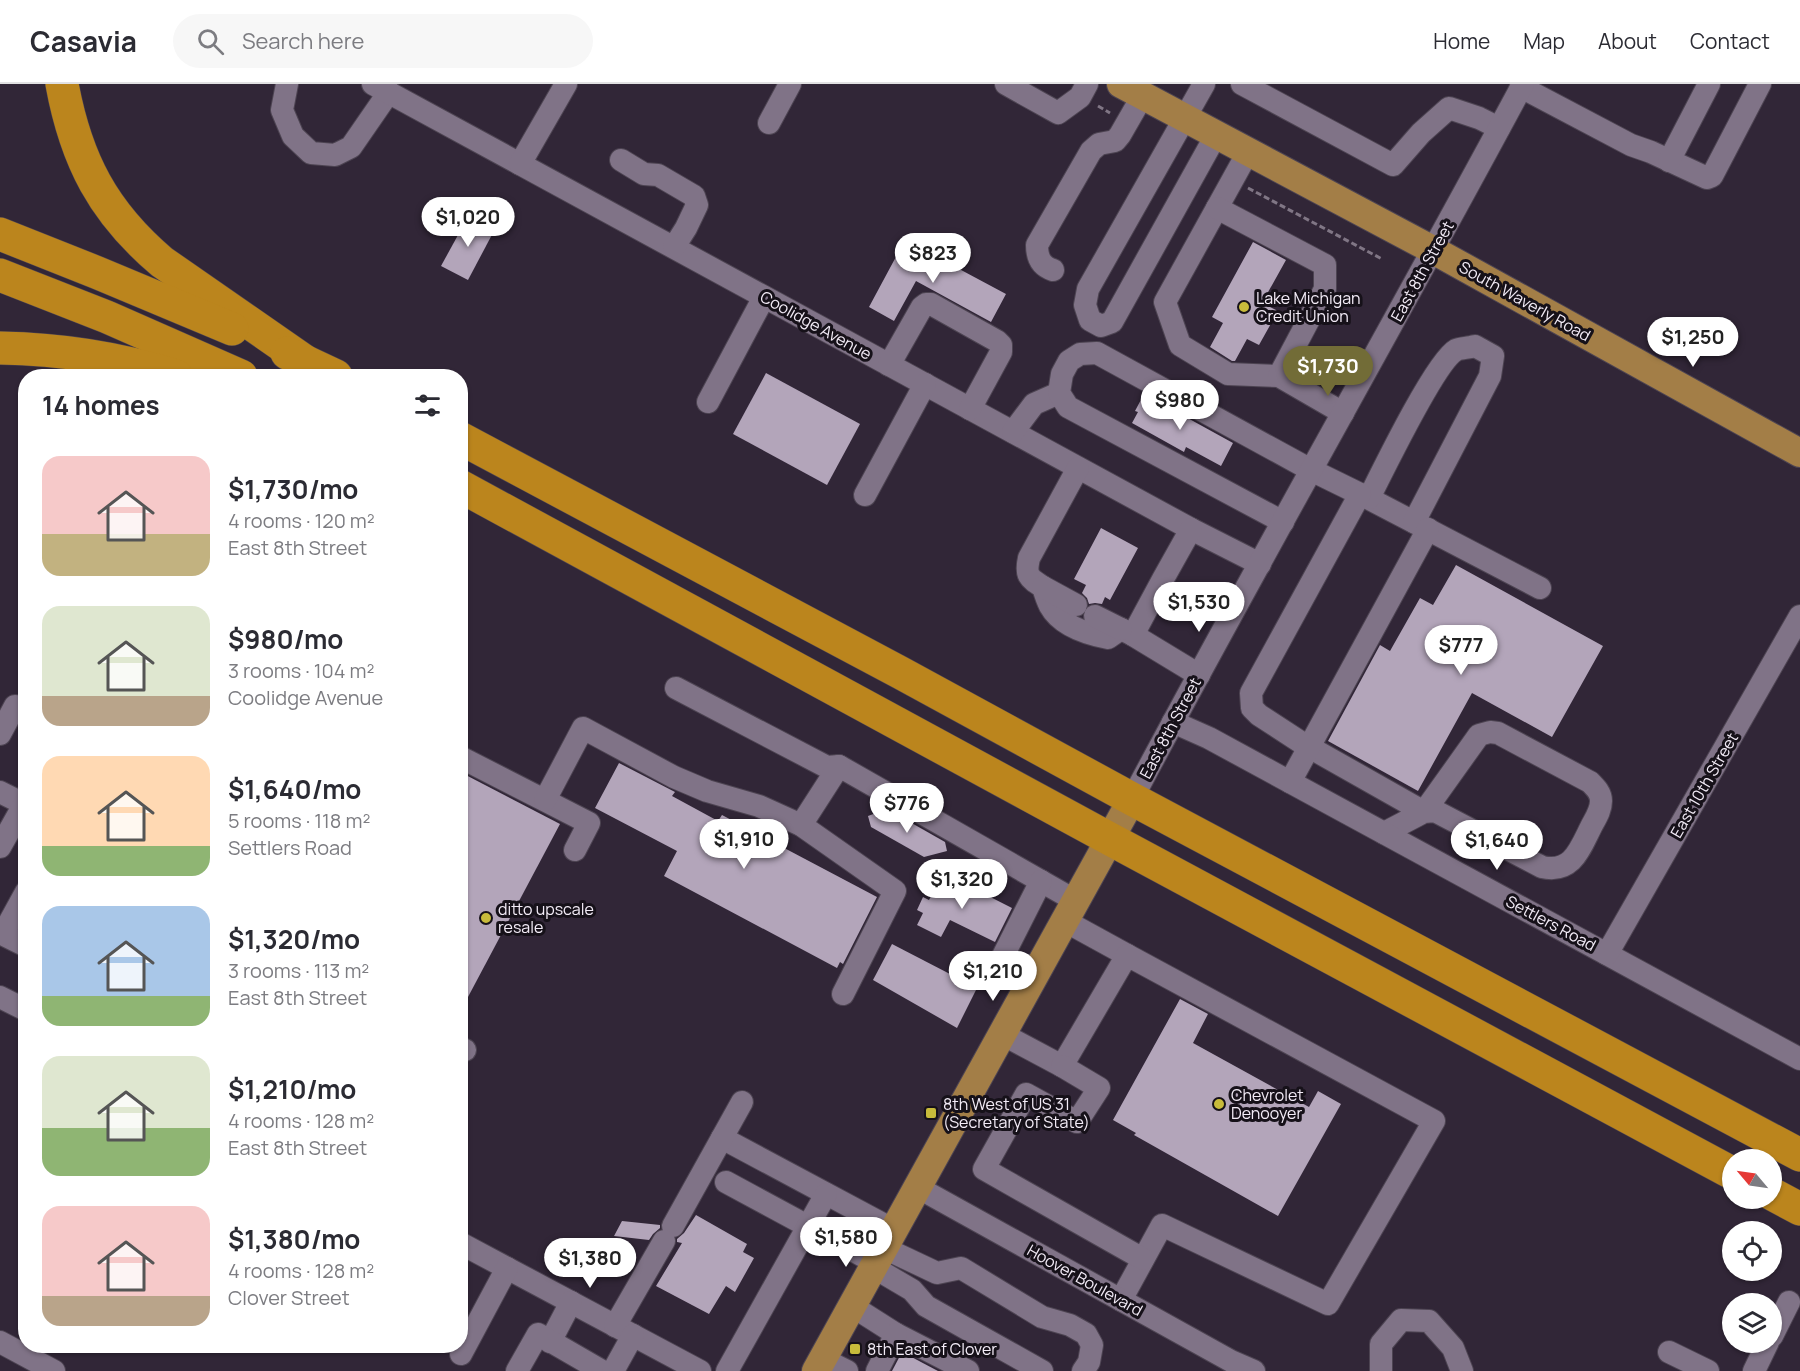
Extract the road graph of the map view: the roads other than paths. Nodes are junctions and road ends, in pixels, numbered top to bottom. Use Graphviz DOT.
graph roads {
  1 [pos="62,84"];
  2 [pos="286,84"];
  3 [pos="566,84"];
  4 [pos="790,84"];
  5 [pos="1006,84"];
  6 [pos="1087,84"];
  7 [pos="1204,84"];
  8 [pos="1242,84"];
  9 [pos="1709,84"];
  10 [pos="1760,84"];
  11 [pos="1522,86"];
  12 [pos="381,88"];
  13 [pos="1132,90"];
  14 [pos="1184,118"];
  15 [pos="769,123"];
  16 [pos="1499,128"];
  17 [pos="1216,135"];
  18 [pos="1248,152"];
  19 [pos="621,160"];
  20 [pos="1669,161"];
  21 [pos="520,164"];
  22 [pos="1216,208"];
  23 [pos="0,234"];
  24 [pos="674,248"];
  25 [pos="1433,250"];
  26 [pos="1053,270"];
  27 [pos="0,275"];
  28 [pos="764,297"];
  29 [pos="1101,326"];
  30 [pos="0,348"];
  31 [pos="1097,353"];
  32 [pos="306,362"];
  33 [pos="889,365"];
  34 [pos="149,369"];
  35 [pos="225,369"];
  36 [pos="321,369"];
  37 [pos="1279,376"];
  38 [pos="925,384"];
  39 [pos="1059,393"];
  40 [pos="708,402"];
  41 [pos="970,409"];
  42 [pos="1343,413"];
  43 [pos="1013,432"];
  44 [pos="468,442"];
  45 [pos="1800,453"];
  46 [pos="1078,468"];
  47 [pos="1311,470"];
  48 [pos="468,490"];
  49 [pos="865,495"];
  50 [pos="1364,496"];
  51 [pos="1283,522"];
  52 [pos="1421,525"];
  53 [pos="1191,530"];
  54 [pos="1260,564"];
  55 [pos="1043,587"];
  56 [pos="1540,588"];
  57 [pos="669,599"];
  58 [pos="1800,616"];
  59 [pos="1127,632"];
  60 [pos="901,673"];
  61 [pos="1199,675"];
  62 [pos="676,688"];
  63 [pos="18,708"];
  64 [pos="1173,722"];
  65 [pos="0,734"];
  66 [pos="1310,747"];
  67 [pos="468,761"];
  68 [pos="839,766"];
  69 [pos="1290,782"];
  70 [pos="0,792"];
  71 [pos="18,799"];
  72 [pos="1132,799"];
  73 [pos="544,800"];
  74 [pos="1424,812"];
  75 [pos="18,815"];
  76 [pos="801,825"];
  77 [pos="1384,833"];
  78 [pos="1110,839"];
  79 [pos="0,847"];
  80 [pos="575,850"];
  81 [pos="1041,881"];
  82 [pos="18,906"];
  83 [pos="1070,911"];
  84 [pos="2,934"];
  85 [pos="18,942"];
  86 [pos="1607,954"];
  87 [pos="1126,955"];
  88 [pos="1032,981"];
  89 [pos="843,994"];
  90 [pos="0,997"];
  91 [pos="18,1006"];
  92 [pos="1571,1032"];
  93 [pos="1002,1034"];
  94 [pos="1800,1059"];
  95 [pos="1525,1061"];
  96 [pos="1062,1066"];
  97 [pos="741,1102"];
  98 [pos="722,1138"];
  99 [pos="1800,1155"];
  100 [pos="1722,1168"];
  101 [pos="726,1182"];
  102 [pos="917,1187"];
  103 [pos="826,1194"];
  104 [pos="1782,1199"];
  105 [pos="1800,1209"];
  106 [pos="808,1226"];
  107 [pos="468,1247"];
  108 [pos="882,1252"];
  109 [pos="1143,1259"];
  110 [pos="507,1268"];
  111 [pos="945,1272"];
  112 [pos="1121,1300"];
  113 [pos="571,1302"];
  114 [pos="1789,1302"];
  115 [pos="852,1306"];
  116 [pos="926,1306"];
  117 [pos="1782,1316"];
  118 [pos="624,1331"];
  119 [pos="896,1334"];
  120 [pos="468,1341"];
  121 [pos="0,1342"];
  122 [pos="550,1342"];
  123 [pos="18,1352"];
  124 [pos="1669,1352"];
  125 [pos="20,1353"];
  126 [pos="1763,1353"];
  127 [pos="828,1367"];
  128 [pos="54,1371"];
  129 [pos="517,1371"];
  130 [pos="602,1371"];
  131 [pos="614,1371"];
  132 [pos="700,1371"];
  133 [pos="727,1371"];
  134 [pos="877,1371"];
  135 [pos="968,1371"];
  136 [pos="1042,1371"];
  137 [pos="1083,1371"];
  138 [pos="1254,1371"];
  139 [pos="1381,1371"];
  140 [pos="1462,1371"];
  141 [pos="1707,1371"];
  142 [pos="1754,1371"];
  1 -- 32 [label="highway"];
  2 -- 12 [label="street"];
  3 -- 21 [label="street"];
  4 -- 15 [label="street"];
  5 -- 6 [label="street"];
  7 -- 14 [label="street"];
  8 -- 16 [label="street"];
  9 -- 20 [label="street"];
  10 -- 20 [label="street"];
  11 -- 16 [label="street, East 8th Street"];
  11 -- 20 [label="street"];
  12 -- 21 [label="street, Coolidge Avenue"];
  13 -- 14 [label="main road, South Waverly Road"];
  13 -- 26 [label="street"];
  14 -- 17 [label="main road, South Waverly Road"];
  14 -- 29 [label="street"];
  16 -- 25 [label="street, East 8th Street"];
  17 -- 18 [label="main road, South Waverly Road"];
  17 -- 29 [label="street"];
  18 -- 22 [label="street"];
  18 -- 25 [label="main road, South Waverly Road"];
  19 -- 24 [label="street"];
  21 -- 24 [label="street, Coolidge Avenue"];
  22 -- 37 [label="street"];
  22 -- 37 [label="street"];
  23 -- 32 [label="highway"];
  24 -- 28 [label="street, Coolidge Avenue"];
  25 -- 42 [label="street, East 8th Street"];
  25 -- 45 [label="main road, South Waverly Road"];
  27 -- 35 [label="highway"];
  28 -- 33 [label="street, Coolidge Avenue"];
  28 -- 40 [label="street"];
  29 -- 31 [label="street"];
  30 -- 34 [label="highway"];
  31 -- 39 [label="street"];
  31 -- 47 [label="street"];
  32 -- 36 [label="highway"];
  33 -- 38 [label="street, Coolidge Avenue"];
  33 -- 41 [label="street"];
  37 -- 42 [label="street"];
  38 -- 41 [label="street, Coolidge Avenue"];
  38 -- 49 [label="street"];
  39 -- 43 [label="street"];
  39 -- 51 [label="street"];
  41 -- 43 [label="street, Coolidge Avenue"];
  42 -- 47 [label="street, East 8th Street"];
  43 -- 46 [label="street, Coolidge Avenue"];
  44 -- 60 [label="highway"];
  46 -- 53 [label="street, Coolidge Avenue"];
  46 -- 55 [label="street"];
  47 -- 50 [label="street"];
  47 -- 51 [label="street, East 8th Street"];
  48 -- 57 [label="highway"];
  50 -- 52 [label="street"];
  50 -- 52 [label="street"];
  50 -- 66 [label="street"];
  51 -- 54 [label="street, East 8th Street"];
  52 -- 56 [label="street"];
  52 -- 66 [label="street"];
  53 -- 54 [label="street, Coolidge Avenue"];
  53 -- 59 [label="street"];
  54 -- 61 [label="street, East 8th Street"];
  55 -- 59 [label="street"];
  55 -- 59 [label="street"];
  57 -- 60 [label="highway"];
  57 -- 78 [label="highway"];
  58 -- 86 [label="street, East 10th Street"];
  59 -- 61 [label="street"];
  60 -- 72 [label="highway"];
  61 -- 64 [label="street, East 8th Street"];
  62 -- 68 [label="street"];
  63 -- 65 [label="street"];
  64 -- 69 [label="street, Settlers Road"];
  64 -- 72 [label="street, East 8th Street"];
  66 -- 69 [label="street"];
  66 -- 74 [label="street"];
  67 -- 73 [label="street"];
  68 -- 76 [label="street"];
  68 -- 81 [label="street"];
  69 -- 77 [label="street, Settlers Road"];
  70 -- 71 [label="street"];
  72 -- 78 [label="main road, East 8th Street"];
  72 -- 92 [label="highway"];
  73 -- 76 [label="street"];
  73 -- 80 [label="street"];
  74 -- 74 [label="street"];
  74 -- 77 [label="street"];
  75 -- 79 [label="street"];
  76 -- 89 [label="street"];
  77 -- 86 [label="street, Settlers Road"];
  78 -- 83 [label="main road, East 8th Street"];
  78 -- 95 [label="highway"];
  81 -- 83 [label="street"];
  81 -- 88 [label="street"];
  82 -- 84 [label="street"];
  83 -- 87 [label="street"];
  83 -- 88 [label="main road, East 8th Street"];
  84 -- 85 [label="street"];
  86 -- 94 [label="street, Settlers Road"];
  87 -- 96 [label="street"];
  87 -- 109 [label="street"];
  88 -- 93 [label="main road, East 8th Street"];
  90 -- 91 [label="street"];
  92 -- 95 [label="highway"];
  92 -- 99 [label="highway"];
  93 -- 96 [label="street"];
  93 -- 102 [label="main road, East 8th Street"];
  95 -- 100 [label="highway"];
  96 -- 109 [label="street"];
  97 -- 98 [label="street"];
  98 -- 103 [label="street"];
  98 -- 118 [label="street"];
  101 -- 106 [label="street"];
  102 -- 108 [label="main road, East 8th Street"];
  102 -- 112 [label="street, Hoover Boulevard"];
  103 -- 106 [label="street"];
  103 -- 108 [label="street"];
  104 -- 105 [label="highway"];
  106 -- 108 [label="street"];
  106 -- 133 [label="street"];
  107 -- 110 [label="street"];
  108 -- 111 [label="street"];
  108 -- 115 [label="main road, East 8th Street"];
  108 -- 116 [label="street"];
  109 -- 112 [label="street"];
  110 -- 113 [label="street"];
  110 -- 120 [label="street"];
  111 -- 116 [label="street"];
  111 -- 137 [label="street"];
  112 -- 138 [label="street, Hoover Boulevard"];
  113 -- 118 [label="street"];
  113 -- 122 [label="street"];
  114 -- 117 [label="street"];
  115 -- 119 [label="street"];
  115 -- 127 [label="main road, East 8th Street"];
  116 -- 136 [label="street"];
  118 -- 131 [label="street"];
  118 -- 132 [label="street"];
  119 -- 134 [label="street"];
  119 -- 135 [label="street"];
  121 -- 123 [label="street"];
  122 -- 129 [label="street"];
  122 -- 130 [label="street"];
  124 -- 141 [label="street"];
  125 -- 128 [label="street"];
  126 -- 142 [label="street"];
  139 -- 140 [label="street"];
}
